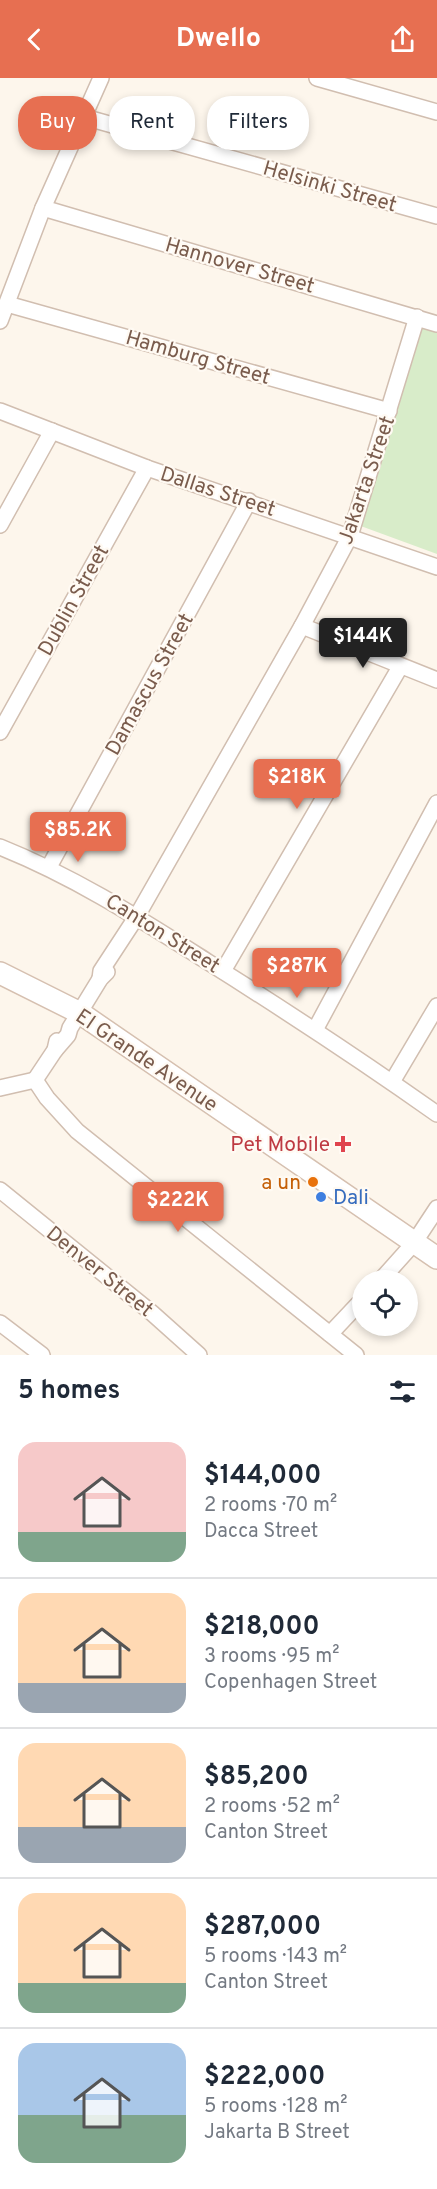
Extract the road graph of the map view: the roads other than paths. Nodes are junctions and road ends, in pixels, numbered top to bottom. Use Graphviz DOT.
graph roads {
  1 [pos="101,78"];
  2 [pos="317,78"];
  3 [pos="93,96"];
  4 [pos="437,112"];
  5 [pos="97,121"];
  6 [pos="69,150"];
  7 [pos="44,208"];
  8 [pos="437,216"];
  9 [pos="7,304"];
  10 [pos="417,317"];
  11 [pos="0,321"];
  12 [pos="437,324"];
  13 [pos="0,411"];
  14 [pos="389,411"];
  15 [pos="52,431"];
  16 [pos="147,468"];
  17 [pos="249,501"];
  18 [pos="0,525"];
  19 [pos="350,536"];
  20 [pos="437,567"];
  21 [pos="302,626"];
  22 [pos="400,667"];
  23 [pos="437,680"];
  24 [pos="0,732"];
  25 [pos="437,803"];
  26 [pos="0,848"];
  27 [pos="49,867"];
  28 [pos="136,916"];
  29 [pos="223,971"];
  30 [pos="0,973"];
  31 [pos="437,1006"];
  32 [pos="75,1021"];
  33 [pos="315,1030"];
  34 [pos="35,1080"];
  35 [pos="392,1082"];
  36 [pos="0,1088"];
  37 [pos="437,1114"];
  38 [pos="0,1190"];
  39 [pos="437,1208"];
  40 [pos="414,1243"];
  41 [pos="437,1258"];
  42 [pos="390,1270"];
  43 [pos="352,1311"];
  44 [pos="0,1323"];
  45 [pos="330,1334"];
  46 [pos="196,1354"];
  47 [pos="42,1355"];
  48 [pos="356,1355"];
  1 -- 3 [label="street"];
  2 -- 4 [label="street"];
  5 -- 8 [label="street, Helsinki Street"];
  6 -- 7 [label="street"];
  7 -- 9 [label="street"];
  7 -- 10 [label="street, Hannover Street"];
  9 -- 11 [label="street"];
  9 -- 14 [label="street, Hamburg Street"];
  10 -- 12 [label="street, Hannover Street"];
  10 -- 14 [label="street, Jakarta Street"];
  13 -- 15 [label="street, Dallas Street"];
  14 -- 19 [label="street, Jakarta Street"];
  15 -- 16 [label="street, Dallas Street"];
  15 -- 18 [label="street"];
  16 -- 17 [label="street, Dallas Street"];
  16 -- 24 [label="street, Dublin Street"];
  17 -- 19 [label="street, Dallas Street"];
  17 -- 27 [label="street, Damascus Street"];
  19 -- 20 [label="street, Dallas Street"];
  19 -- 21 [label="street, Jakarta Street"];
  21 -- 22 [label="street"];
  21 -- 28 [label="street, Jakarta Street"];
  22 -- 23 [label="street"];
  22 -- 29 [label="street"];
  25 -- 33 [label="street"];
  26 -- 27 [label="street, Canton Street"];
  27 -- 28 [label="street, Canton Street"];
  28 -- 29 [label="street, Canton Street"];
  28 -- 32 [label="street, Jakarta Street"];
  29 -- 33 [label="street, Canton Street"];
  30 -- 32 [label="street, El Grande Avenue"];
  31 -- 35 [label="street"];
  32 -- 34 [label="street, Jakarta Street"];
  32 -- 40 [label="street, El Grande Avenue"];
  33 -- 35 [label="street, Canton Street"];
  34 -- 36 [label="street"];
  34 -- 45 [label="street"];
  35 -- 37 [label="street, Canton Street"];
  38 -- 46 [label="street, Denver Street"];
  39 -- 40 [label="street"];
  40 -- 41 [label="street, El Grande Avenue"];
  40 -- 42 [label="street"];
  43 -- 45 [label="street"];
  44 -- 47 [label="street"];
  45 -- 48 [label="street"];
}
